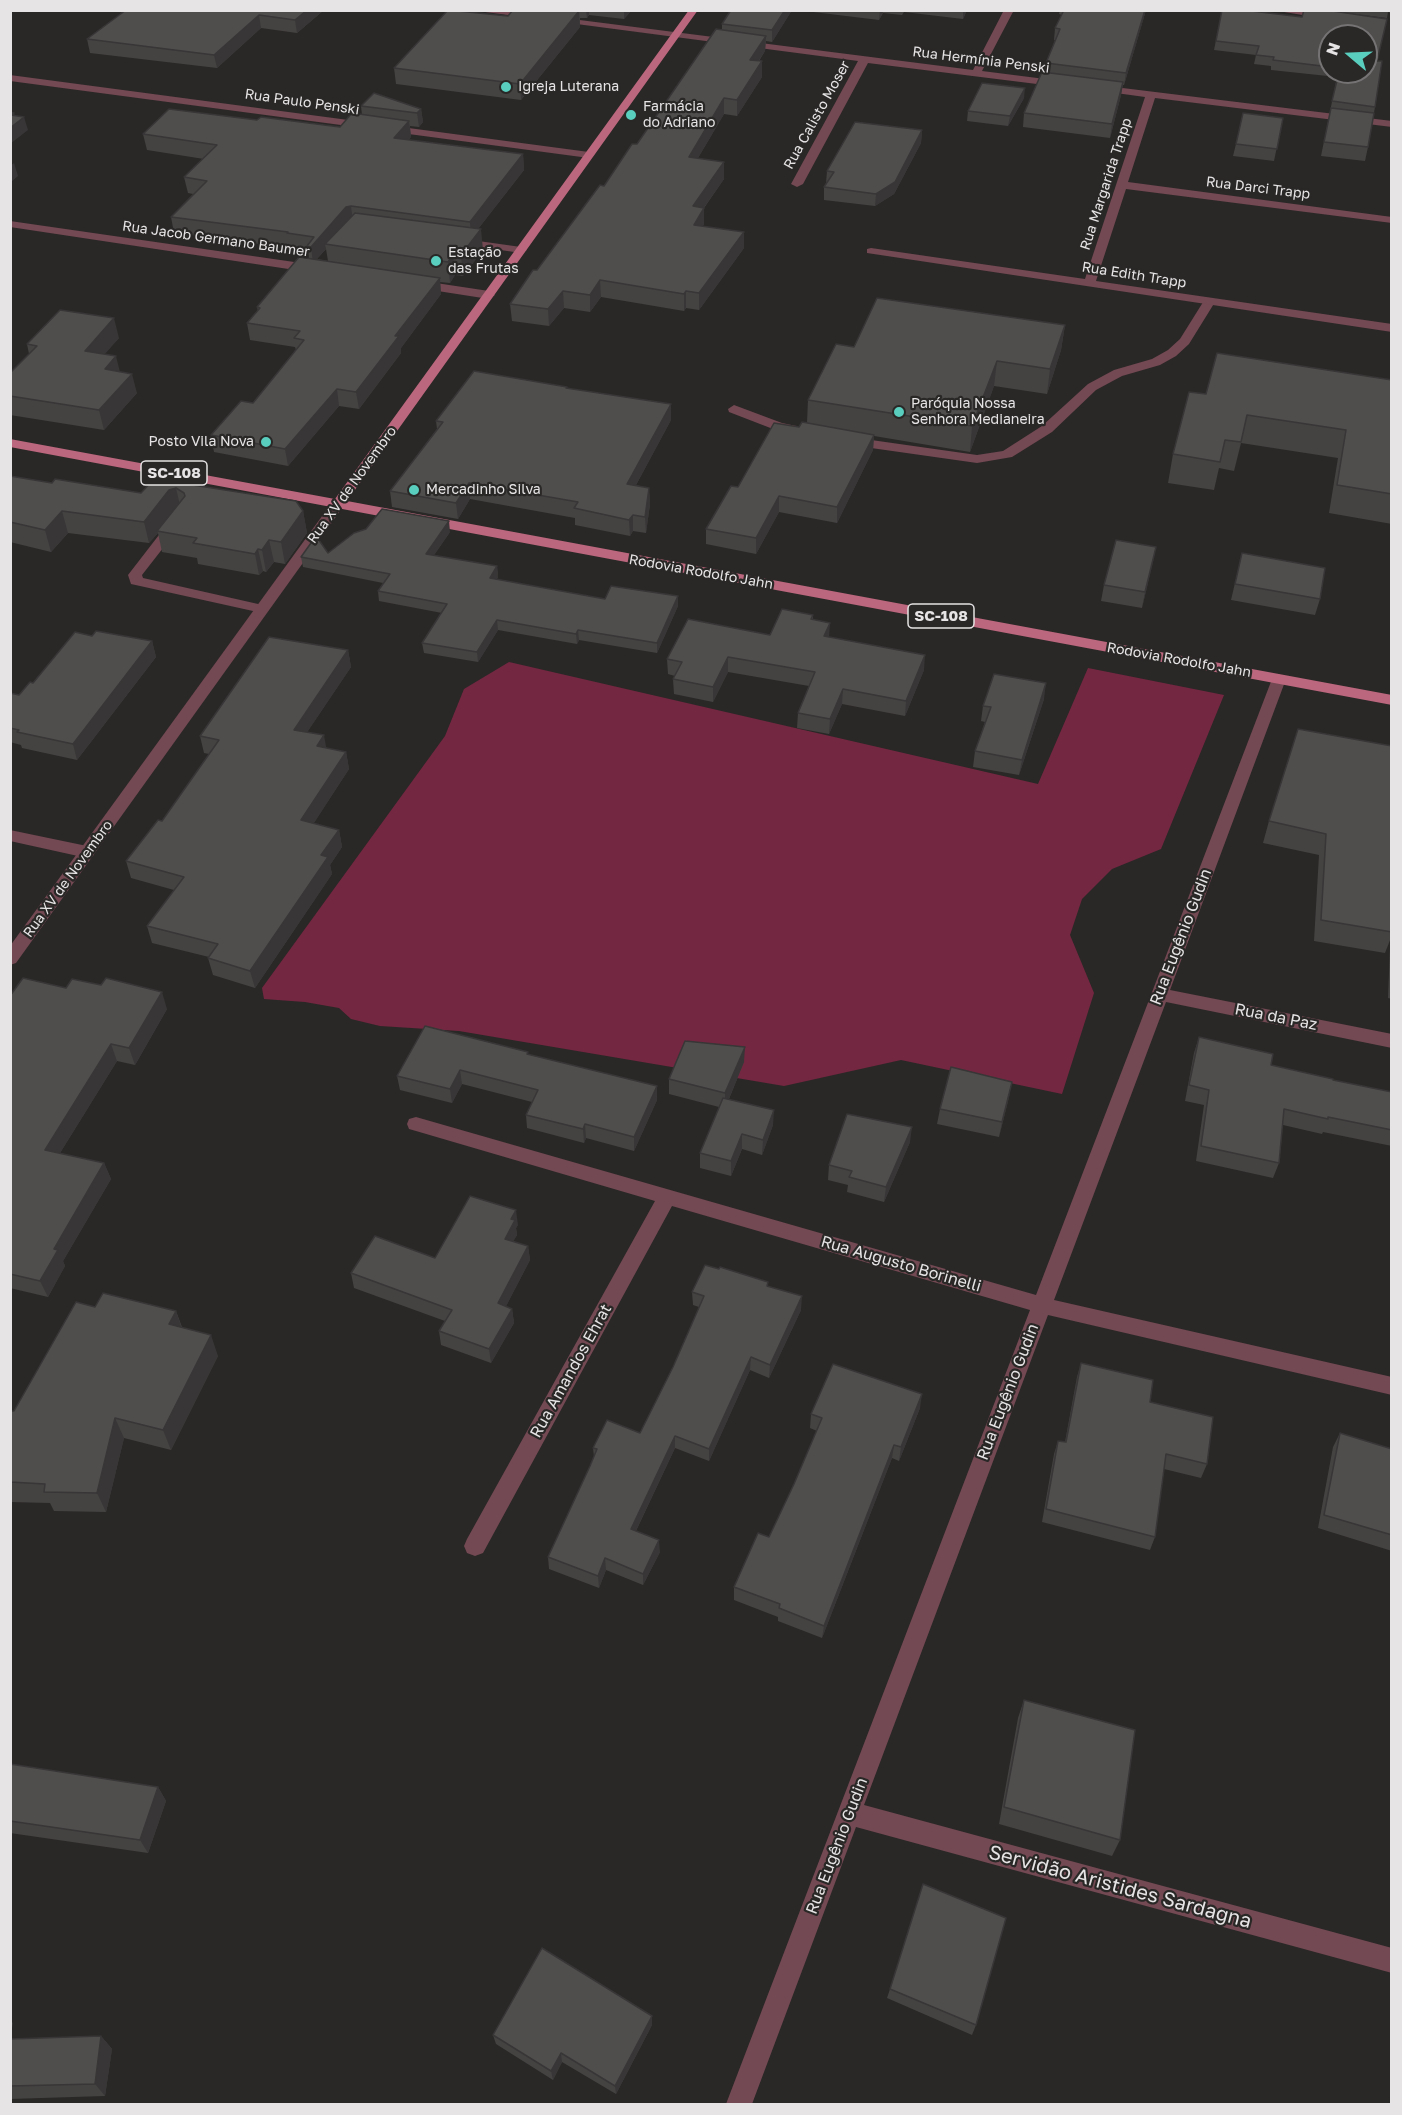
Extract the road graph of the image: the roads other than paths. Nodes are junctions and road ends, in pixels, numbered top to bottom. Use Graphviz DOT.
graph roads {
  1 [pos="474,10"];
  2 [pos="694,10"];
  3 [pos="1009,10"];
  4 [pos="1276,10"];
  5 [pos="1334,17"];
  6 [pos="675,37"];
  7 [pos="864,60"];
  8 [pos="976,73"];
  9 [pos="10,78"];
  10 [pos="1070,85"];
  11 [pos="1081,86"];
  12 [pos="1151,95"];
  13 [pos="1392,124"];
  14 [pos="589,155"];
  15 [pos="797,184"];
  16 [pos="1122,185"];
  17 [pos="1392,220"];
  18 [pos="10,224"];
  19 [pos="443,239"];
  20 [pos="521,250"];
  21 [pos="871,250"];
  22 [pos="323,268"];
  23 [pos="398,281"];
  24 [pos="1090,282"];
  25 [pos="489,295"];
  26 [pos="1209,302"];
  27 [pos="1392,328"];
  28 [pos="734,409"];
  29 [pos="812,433"];
  30 [pos="834,438"];
  31 [pos="10,443"];
  32 [pos="338,504"];
  33 [pos="181,516"];
  34 [pos="262,609"];
  35 [pos="1279,679"];
  36 [pos="1392,700"];
  37 [pos="10,835"];
  38 [pos="87,852"];
  39 [pos="10,959"];
  40 [pos="1160,994"];
  41 [pos="1392,1041"];
  42 [pos="416,1124"];
  43 [pos="667,1197"];
  44 [pos="1041,1305"];
  45 [pos="1392,1386"];
  46 [pos="475,1546"];
  47 [pos="849,1813"];
  48 [pos="1392,1961"];
  49 [pos="739,2104"];
  1 -- 6 [label="street, Rua Hermínia Penski"];
  2 -- 6 [label="main road, Rua XV de Novembro"];
  3 -- 8 [label="street"];
  4 -- 5 [label="street"];
  6 -- 7 [label="street, Rua Hermínia Penski"];
  6 -- 14 [label="main road, Rua XV de Novembro"];
  7 -- 8 [label="street, Rua Hermínia Penski"];
  7 -- 15 [label="street, Rua Calisto Moser"];
  8 -- 10 [label="street, Rua Hermínia Penski"];
  9 -- 14 [label="street, Rua Paulo Penski"];
  11 -- 12 [label="street"];
  12 -- 13 [label="street"];
  12 -- 16 [label="street, Rua Margarida Trapp"];
  14 -- 20 [label="main road, Rua XV de Novembro"];
  16 -- 17 [label="street, Rua Darci Trapp"];
  16 -- 24 [label="street, Rua Margarida Trapp"];
  18 -- 22 [label="street, Rua Jacob Germano Baumer"];
  19 -- 20 [label="street"];
  20 -- 25 [label="main road, Rua XV de Novembro"];
  21 -- 24 [label="street, Rua Edith Trapp"];
  23 -- 25 [label="street"];
  24 -- 26 [label="street, Rua Edith Trapp"];
  25 -- 32 [label="main road, Rua XV de Novembro"];
  26 -- 27 [label="street, Rua Edith Trapp"];
  26 -- 30 [label="street"];
  28 -- 29 [label="street"];
  31 -- 32 [label="main road, Rodovia Rodolfo Jahn / SC-108"];
  32 -- 34 [label="street, Rua XV de Novembro"];
  32 -- 35 [label="main road, Rodovia Rodolfo Jahn / SC-108"];
  33 -- 34 [label="street"];
  34 -- 38 [label="street, Rua XV de Novembro"];
  35 -- 36 [label="main road, Rodovia Rodolfo Jahn / SC-108"];
  35 -- 40 [label="street, Rua Eugênio Gudin"];
  37 -- 38 [label="street"];
  38 -- 39 [label="street, Rua XV de Novembro"];
  40 -- 41 [label="street, Rua da Paz"];
  40 -- 44 [label="street, Rua Eugênio Gudin"];
  42 -- 43 [label="street, Rua Augusto Borinelli"];
  43 -- 44 [label="street, Rua Augusto Borinelli"];
  43 -- 46 [label="street, Rua Amandos Ehrat"];
  44 -- 45 [label="street, Rua Augusto Borinelli"];
  44 -- 47 [label="street, Rua Eugênio Gudin"];
  47 -- 48 [label="street, Servidão Aristides Sardagna"];
  47 -- 49 [label="street, Rua Eugênio Gudin"];
}
